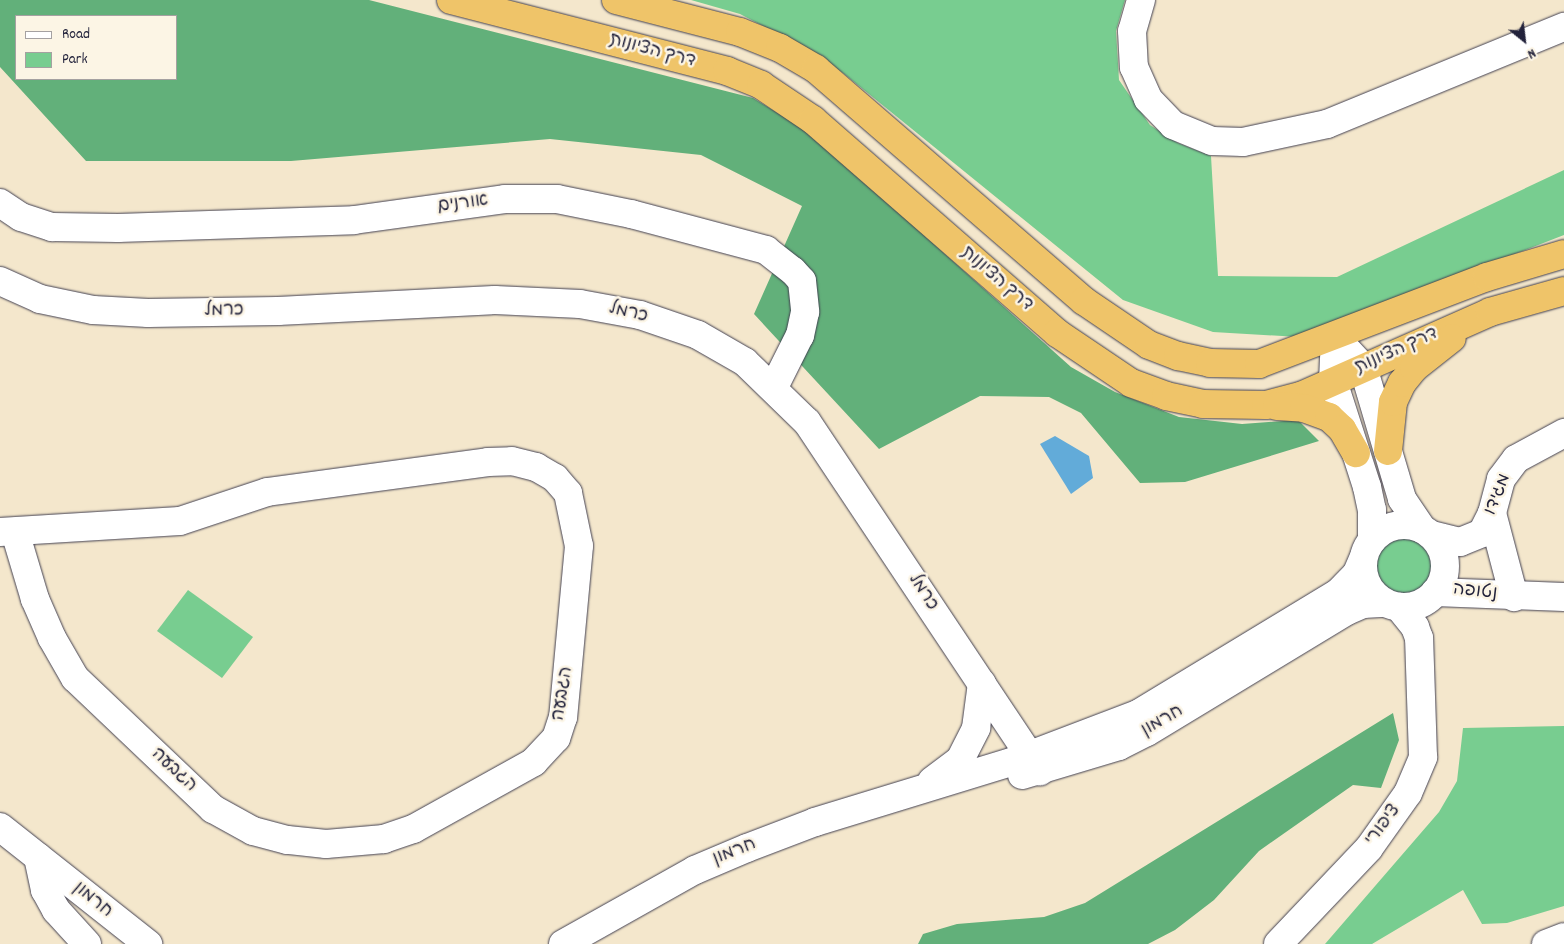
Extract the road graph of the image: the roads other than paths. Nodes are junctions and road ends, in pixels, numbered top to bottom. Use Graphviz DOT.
graph roads {
  1 [pos="451,0"];
  2 [pos="616,0"];
  3 [pos="1141,0"];
  4 [pos="1564,27"];
  5 [pos="0,203"];
  6 [pos="1564,254"];
  7 [pos="0,281"];
  8 [pos="1564,291"];
  9 [pos="1475,318"];
  10 [pos="1335,337"];
  11 [pos="1363,367"];
  12 [pos="1333,381"];
  13 [pos="774,387"];
  14 [pos="1266,406"];
  15 [pos="1564,433"];
  16 [pos="1388,452"];
  17 [pos="1356,453"];
  18 [pos="1492,513"];
  19 [pos="8,532"];
  20 [pos="1432,540"];
  21 [pos="1367,550"];
  22 [pos="1431,596"];
  23 [pos="1514,597"];
  24 [pos="1564,597"];
  25 [pos="1392,605"];
  26 [pos="1421,678"];
  27 [pos="982,683"];
  28 [pos="1034,762"];
  29 [pos="919,791"];
  30 [pos="0,827"];
  31 [pos="38,857"];
  32 [pos="1564,938"];
  33 [pos="87,944"];
  34 [pos="148,944"];
  35 [pos="563,944"];
  36 [pos="1278,944"];
  37 [pos="1546,944"];
  1 -- 14 [label="highway, דרך הציונות"];
  2 -- 10 [label="highway, דרך הציונות"];
  3 -- 4 [label="street"];
  5 -- 13 [label="street, אורנים"];
  6 -- 10 [label="highway, דרך הציונות"];
  7 -- 13 [label="street, כרמל"];
  8 -- 9 [label="highway, דרך הציונות"];
  9 -- 11 [label="highway, דרך הציונות"];
  9 -- 16 [label="highway"];
  10 -- 11 [label="street"];
  10 -- 12 [label="street"];
  11 -- 12 [label="highway, דרך הציונות"];
  11 -- 16 [label="street, נטופה"];
  12 -- 14 [label="highway, דרך הציונות"];
  12 -- 17 [label="street"];
  13 -- 27 [label="street, כרמל"];
  14 -- 17 [label="highway"];
  15 -- 18 [label="street, מגידו"];
  16 -- 20 [label="street, נטופה"];
  17 -- 21 [label="street"];
  18 -- 20 [label="street, מגידו"];
  18 -- 23 [label="street"];
  19 -- 19 [label="street, הגבעה"];
  20 -- 21 [label="street"];
  20 -- 22 [label="street"];
  20 -- 23 [label="street, נטופה"];
  21 -- 25 [label="street"];
  21 -- 28 [label="street, חרמון"];
  22 -- 23 [label="street, נטופה"];
  22 -- 25 [label="street"];
  22 -- 26 [label="street, ציפורי"];
  23 -- 24 [label="street, נטופה"];
  25 -- 26 [label="street, ציפורי"];
  25 -- 28 [label="street, חרמון"];
  26 -- 36 [label="street, ציפורי"];
  27 -- 28 [label="street, כרמל"];
  27 -- 29 [label="street"];
  28 -- 29 [label="street, חרמון"];
  29 -- 35 [label="street, חרמון"];
  30 -- 31 [label="street, חרמון"];
  31 -- 33 [label="street, חרמון"];
  31 -- 34 [label="street, חרמון"];
  32 -- 37 [label="street"];
}
